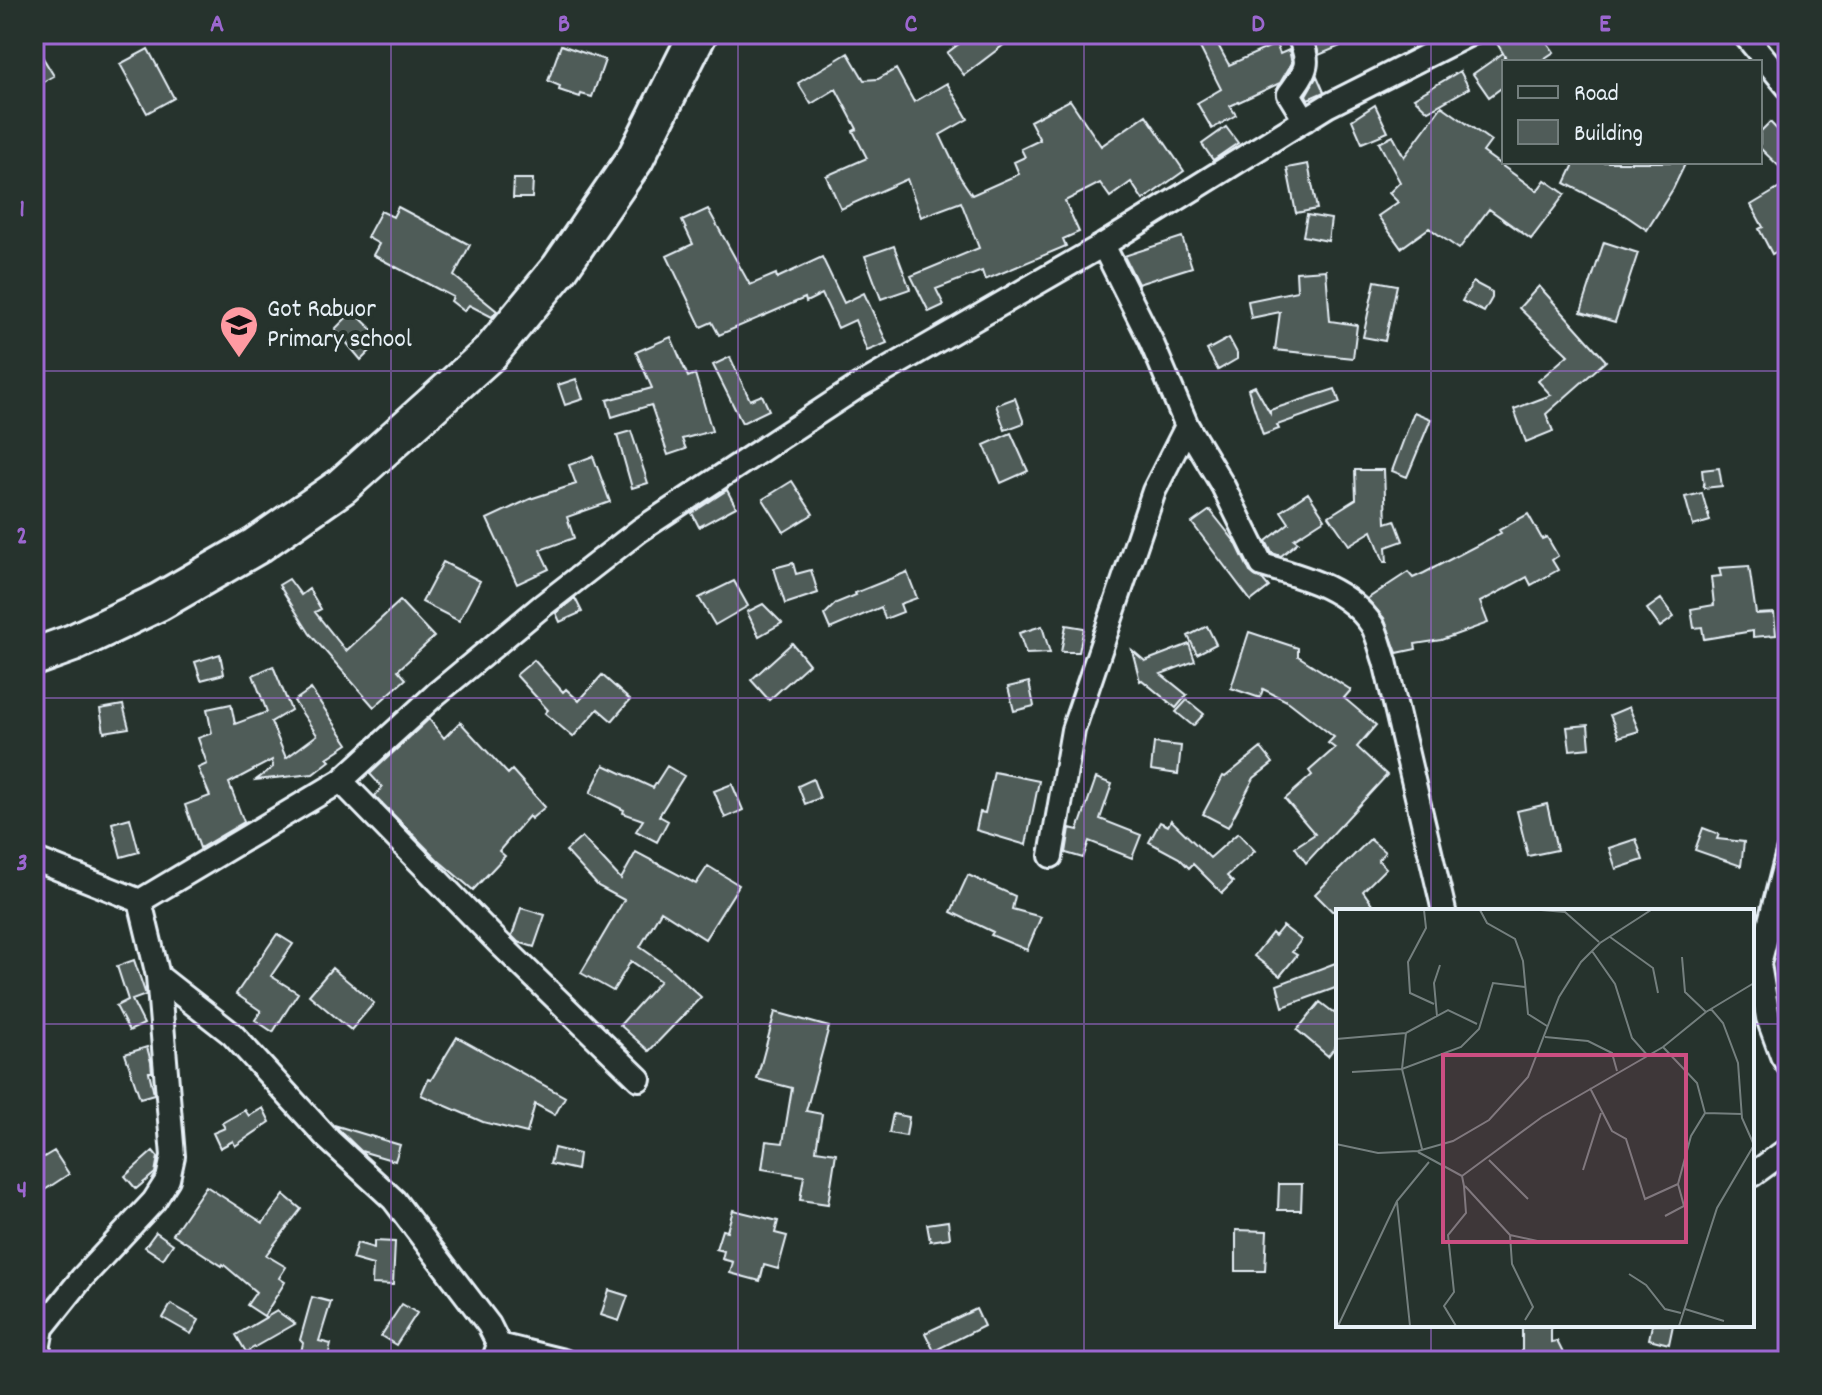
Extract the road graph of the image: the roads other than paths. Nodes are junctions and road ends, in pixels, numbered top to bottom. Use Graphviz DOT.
graph roads {
  1 [pos="698,34"];
  2 [pos="1298,34"];
  3 [pos="1470,34"];
  4 [pos="1744,34"];
  5 [pos="1788,87"];
  6 [pos="1305,120"];
  7 [pos="1103,245"];
  8 [pos="1187,426"];
  9 [pos="34,657"];
  10 [pos="341,781"];
  11 [pos="1788,852"];
  12 [pos="1051,856"];
  13 [pos="34,859"];
  14 [pos="140,901"];
  15 [pos="1444,909"];
  16 [pos="1755,967"];
  17 [pos="158,976"];
  18 [pos="1788,1065"];
  19 [pos="639,1079"];
  20 [pos="1788,1149"];
  21 [pos="1754,1174"];
  22 [pos="496,1353"];
  23 [pos="36,1361"];
  24 [pos="564,1361"];
  1 -- 9 [label="highway"];
  2 -- 6 [label="street"];
  3 -- 6 [label="street"];
  4 -- 5 [label="street"];
  6 -- 7 [label="street"];
  7 -- 8 [label="street"];
  7 -- 10 [label="street"];
  8 -- 12 [label="street"];
  8 -- 15 [label="street"];
  10 -- 14 [label="street"];
  10 -- 19 [label="street"];
  11 -- 16 [label="street"];
  13 -- 14 [label="street"];
  14 -- 17 [label="street"];
  16 -- 18 [label="street"];
  17 -- 22 [label="street"];
  17 -- 23 [label="street"];
  20 -- 21 [label="street"];
  22 -- 24 [label="street"];
}
